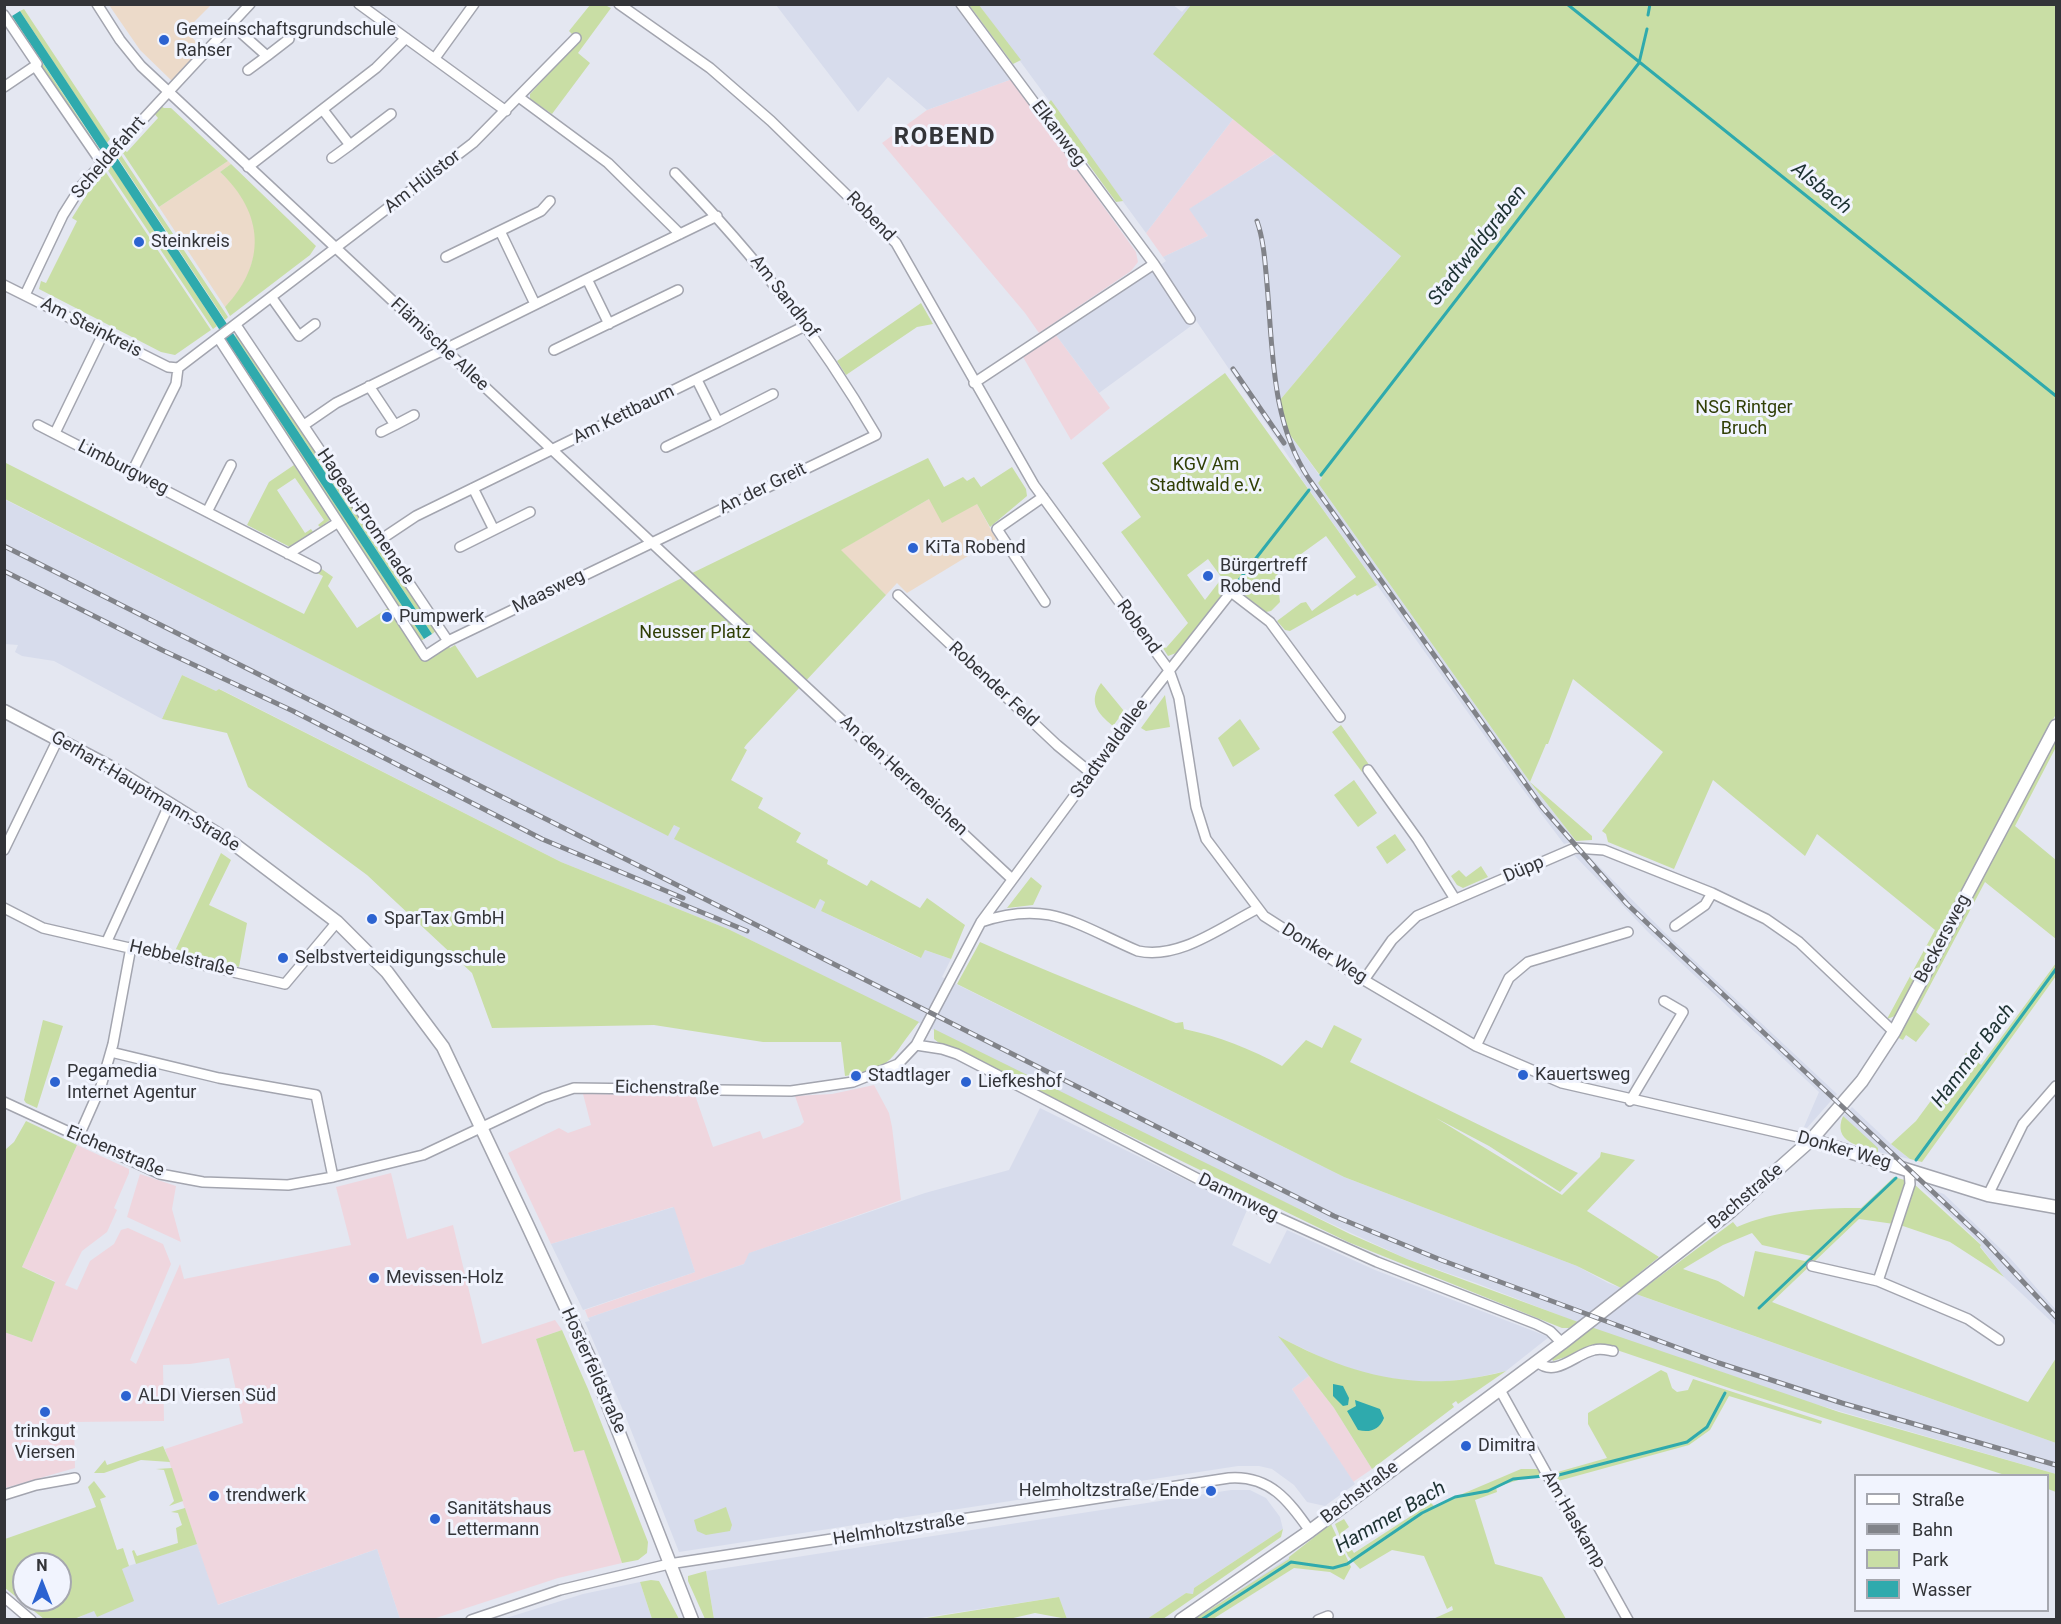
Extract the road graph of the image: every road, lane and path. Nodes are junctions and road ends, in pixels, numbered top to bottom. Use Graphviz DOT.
graph roads {
  1 [pos="97,4"];
  2 [pos="250,4"];
  3 [pos="474,4"];
  4 [pos="619,4"];
  5 [pos="962,4"];
  6 [pos="360,5"];
  7 [pos="633,8"];
  8 [pos="4,15"];
  9 [pos="231,24"];
  10 [pos="406,38"];
  11 [pos="576,38"];
  12 [pos="289,39"];
  13 [pos="267,56"];
  14 [pos="435,58"];
  15 [pos="35,66"];
  16 [pos="248,70"];
  17 [pos="4,87"];
  18 [pos="168,92"];
  19 [pos="520,98"];
  20 [pos="323,110"];
  21 [pos="506,111"];
  22 [pos="391,114"];
  23 [pos="350,145"];
  24 [pos="332,158"];
  25 [pos="103,160"];
  26 [pos="248,167"];
  27 [pos="675,173"];
  28 [pos="550,201"];
  29 [pos="717,216"];
  30 [pos="500,231"];
  31 [pos="680,234"];
  32 [pos="336,249"];
  33 [pos="446,257"];
  34 [pos="1154,264"];
  35 [pos="587,279"];
  36 [pos="4,285"];
  37 [pos="678,290"];
  38 [pos="25,295"];
  39 [pos="272,298"];
  40 [pos="535,304"];
  41 [pos="1190,319"];
  42 [pos="315,324"];
  43 [pos="609,324"];
  44 [pos="807,325"];
  45 [pos="234,327"];
  46 [pos="104,334"];
  47 [pos="220,338"];
  48 [pos="445,349"];
  49 [pos="554,350"];
  50 [pos="178,368"];
  51 [pos="697,380"];
  52 [pos="974,383"];
  53 [pos="369,386"];
  54 [pos="773,394"];
  55 [pos="414,415"];
  56 [pos="718,422"];
  57 [pos="38,425"];
  58 [pos="304,425"];
  59 [pos="395,425"];
  60 [pos="381,432"];
  61 [pos="55,433"];
  62 [pos="876,435"];
  63 [pos="666,447"];
  64 [pos="551,450"];
  65 [pos="231,465"];
  66 [pos="132,472"];
  67 [pos="473,488"];
  68 [pos="1043,497"];
  69 [pos="208,510"];
  70 [pos="530,512"];
  71 [pos="337,523"];
  72 [pos="494,530"];
  73 [pos="380,540"];
  74 [pos="650,543"];
  75 [pos="460,547"];
  76 [pos="288,554"];
  77 [pos="316,568"];
  78 [pos="898,595"];
  79 [pos="1045,602"];
  80 [pos="448,641"];
  81 [pos="1169,670"];
  82 [pos="794,674"];
  83 [pos="4,711"];
  84 [pos="1340,717"];
  85 [pos="2056,726"];
  86 [pos="58,739"];
  87 [pos="1368,770"];
  88 [pos="1091,773"];
  89 [pos="170,803"];
  90 [pos="4,850"];
  91 [pos="1012,879"];
  92 [pos="1712,893"];
  93 [pos="1455,899"];
  94 [pos="4,908"];
  95 [pos="1257,909"];
  96 [pos="337,922"];
  97 [pos="981,922"];
  98 [pos="1674,926"];
  99 [pos="1628,932"];
  100 [pos="106,941"];
  101 [pos="131,947"];
  102 [pos="1364,980"];
  103 [pos="1664,1001"];
  104 [pos="1894,1032"];
  105 [pos="916,1045"];
  106 [pos="1476,1046"];
  107 [pos="111,1052"];
  108 [pos="2056,1086"];
  109 [pos="1630,1101"];
  110 [pos="4,1102"];
  111 [pos="480,1128"];
  112 [pos="78,1138"];
  113 [pos="1811,1140"];
  114 [pos="1909,1170"];
  115 [pos="333,1178"];
  116 [pos="1988,1195"];
  117 [pos="2056,1207"];
  118 [pos="1812,1266"];
  119 [pos="1878,1281"];
  120 [pos="2000,1340"];
  121 [pos="1562,1343"];
  122 [pos="1613,1352"];
  123 [pos="1537,1362"];
  124 [pos="1500,1390"];
  125 [pos="75,1478"];
  126 [pos="4,1495"];
  127 [pos="1310,1531"];
  128 [pos="669,1564"];
  129 [pos="4,1597"];
  130 [pos="31,1620"];
  131 [pos="471,1620"];
  132 [pos="692,1620"];
  133 [pos="1180,1620"];
  134 [pos="1628,1620"];
  1 -- 18 [label="street, Flämische Allee"];
  2 -- 9 [label="street, Scheldefahrt"];
  3 -- 14 [label="street"];
  4 -- 7 [label="street, Robend"];
  5 -- 34 [label="street, Elkanweg"];
  6 -- 10 [label="street"];
  7 -- 52 [label="street, Robend"];
  8 -- 15 [label="street"];
  9 -- 13 [label="street"];
  9 -- 18 [label="street, Scheldefahrt"];
  10 -- 14 [label="street"];
  10 -- 20 [label="street"];
  11 -- 19 [label="street"];
  12 -- 13 [label="street"];
  13 -- 16 [label="street"];
  14 -- 21 [label="street"];
  15 -- 17 [label="street"];
  15 -- 25 [label="street"];
  18 -- 25 [label="street, Scheldefahrt"];
  18 -- 26 [label="street, Flämische Allee"];
  19 -- 21 [label="street"];
  19 -- 31 [label="street"];
  20 -- 23 [label="street"];
  20 -- 26 [label="street"];
  21 -- 32 [label="street, Am Hülstor"];
  22 -- 23 [label="street"];
  23 -- 24 [label="street"];
  25 -- 38 [label="street, Scheldefahrt"];
  26 -- 32 [label="street, Flämische Allee"];
  27 -- 29 [label="street, Am Sandhof"];
  28 -- 30 [label="street"];
  29 -- 31 [label="street"];
  29 -- 44 [label="street, Am Sandhof"];
  30 -- 33 [label="street"];
  30 -- 40 [label="street"];
  31 -- 35 [label="street"];
  32 -- 39 [label="street, Am Hülstor"];
  32 -- 48 [label="street, Flämische Allee"];
  34 -- 41 [label="street, Elkanweg"];
  34 -- 52 [label="street"];
  35 -- 40 [label="street"];
  35 -- 43 [label="street"];
  36 -- 38 [label="street, Am Steinkreis"];
  37 -- 43 [label="street"];
  38 -- 46 [label="street, Am Steinkreis"];
  39 -- 42 [label="street"];
  39 -- 45 [label="street, Am Hülstor"];
  40 -- 48 [label="street"];
  43 -- 49 [label="street"];
  44 -- 51 [label="street, Am Kettbaum"];
  44 -- 62 [label="street, Am Sandhof"];
  45 -- 47 [label="street, Am Hülstor"];
  45 -- 58 [label="street, Hageau-Promenade"];
  46 -- 50 [label="street, Am Steinkreis"];
  46 -- 61 [label="street"];
  47 -- 50 [label="street, Am Hülstor"];
  47 -- 71 [label="street, Hageau-Promenade"];
  48 -- 53 [label="street"];
  48 -- 64 [label="street, Flämische Allee"];
  50 -- 66 [label="street"];
  51 -- 56 [label="street, Am Kettbaum"];
  51 -- 64 [label="street, Am Kettbaum"];
  52 -- 68 [label="street, Robend"];
  53 -- 58 [label="street"];
  53 -- 59 [label="street"];
  54 -- 56 [label="street"];
  55 -- 59 [label="street"];
  56 -- 63 [label="street"];
  57 -- 61 [label="street, Limburgweg"];
  58 -- 73 [label="street, Hageau-Promenade"];
  59 -- 60 [label="street"];
  61 -- 66 [label="street, Limburgweg"];
  62 -- 74 [label="street, An der Greit"];
  64 -- 67 [label="street, Am Kettbaum"];
  64 -- 74 [label="street, Flämische Allee"];
  65 -- 69 [label="street"];
  66 -- 69 [label="street, Limburgweg"];
  67 -- 72 [label="street"];
  67 -- 73 [label="street, Am Kettbaum"];
  68 -- 79 [label="street"];
  68 -- 81 [label="street, Robend"];
  69 -- 76 [label="street, Limburgweg"];
  70 -- 72 [label="street"];
  71 -- 76 [label="street"];
  71 -- 80 [label="street, Hageau-Promenade"];
  72 -- 75 [label="street"];
  73 -- 80 [label="street, Hageau-Promenade"];
  74 -- 80 [label="street, Maasweg"];
  74 -- 82 [label="street, Flämische Allee"];
  76 -- 77 [label="street, Limburgweg"];
  78 -- 88 [label="street, Robender Feld"];
  81 -- 84 [label="street, Stadtwaldallee"];
  81 -- 88 [label="street, Stadtwaldallee"];
  81 -- 95 [label="street, Donker Weg"];
  82 -- 91 [label="street, An den Herreneichen"];
  83 -- 86 [label="street, Gerhart-Hauptmann-Straße"];
  85 -- 104 [label="street, Beckersweg"];
  86 -- 89 [label="street, Gerhart-Hauptmann-Straße"];
  86 -- 90 [label="street"];
  87 -- 93 [label="street"];
  88 -- 91 [label="street, Stadtwaldallee"];
  89 -- 96 [label="street, Gerhart-Hauptmann-Straße"];
  89 -- 100 [label="street"];
  91 -- 97 [label="street, Stadtwaldallee"];
  92 -- 93 [label="street, Düpp"];
  92 -- 98 [label="street"];
  92 -- 104 [label="street, Düpp"];
  93 -- 102 [label="street, Düpp"];
  94 -- 100 [label="street, Hebbelstraße"];
  95 -- 97 [label="street"];
  95 -- 102 [label="street, Donker Weg"];
  96 -- 101 [label="street, Hebbelstraße"];
  96 -- 111 [label="street, Gerhart-Hauptmann-Straße"];
  97 -- 105 [label="street, Eichenstraße"];
  99 -- 106 [label="street"];
  100 -- 101 [label="street, Hebbelstraße"];
  101 -- 107 [label="street"];
  102 -- 106 [label="street, Donker Weg"];
  103 -- 109 [label="street"];
  104 -- 113 [label="street, Beckersweg"];
  105 -- 111 [label="street, Eichenstraße"];
  105 -- 121 [label="street, Dammweg"];
  106 -- 109 [label="street, Donker Weg"];
  107 -- 112 [label="street"];
  107 -- 115 [label="street"];
  108 -- 116 [label="street"];
  109 -- 113 [label="street, Donker Weg"];
  110 -- 112 [label="street, Eichenstraße"];
  111 -- 115 [label="street, Eichenstraße"];
  111 -- 128 [label="street, Hosterfeldstraße"];
  112 -- 115 [label="street, Eichenstraße"];
  113 -- 114 [label="street, Donker Weg"];
  113 -- 121 [label="street, Bachstraße"];
  114 -- 116 [label="street, Donker Weg"];
  114 -- 119 [label="street"];
  116 -- 117 [label="street, Donker Weg"];
  118 -- 119 [label="street"];
  119 -- 120 [label="street"];
  121 -- 123 [label="street, Bachstraße"];
  122 -- 123 [label="street"];
  123 -- 124 [label="street, Bachstraße"];
  124 -- 127 [label="street, Bachstraße"];
  124 -- 134 [label="street, Am Haskamp"];
  125 -- 126 [label="street"];
  127 -- 128 [label="street, Helmholtzstraße"];
  127 -- 133 [label="street, Bachstraße"];
  128 -- 131 [label="street, Helmholtzstraße"];
  128 -- 132 [label="street, Hosterfeldstraße"];
  129 -- 130 [label="street"];
}
